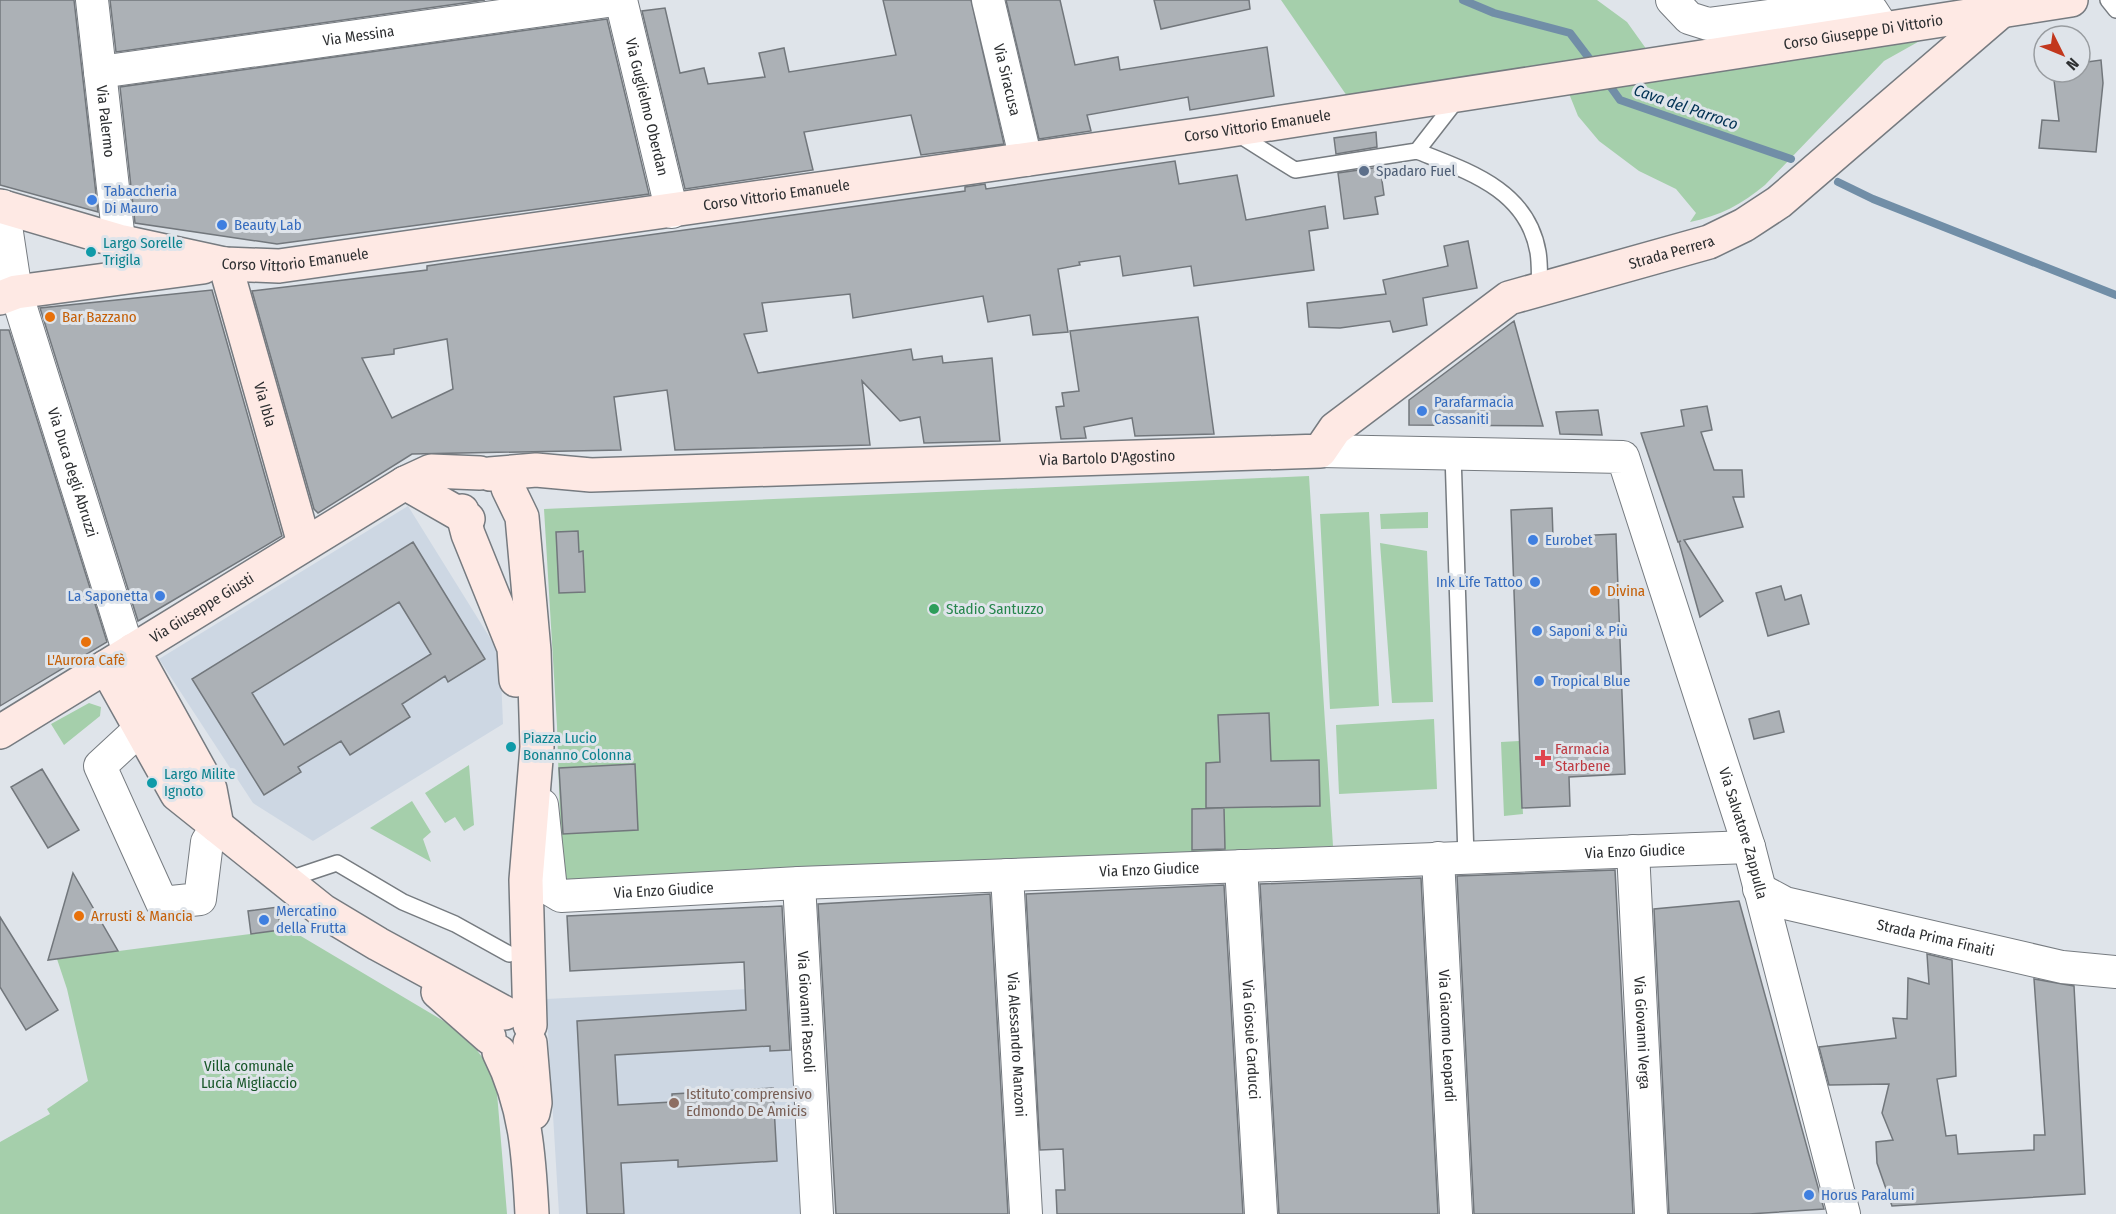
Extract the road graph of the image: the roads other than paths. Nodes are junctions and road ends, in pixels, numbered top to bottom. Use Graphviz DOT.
graph roads {
  1 [pos="92,0"];
  2 [pos="615,0"];
  3 [pos="621,0"];
  4 [pos="988,0"];
  5 [pos="1672,0"];
  6 [pos="2071,0"];
  7 [pos="2108,0"];
  8 [pos="2116,10"];
  9 [pos="2001,11"];
  10 [pos="1882,28"];
  11 [pos="100,72"];
  12 [pos="1556,80"];
  13 [pos="1461,94"];
  14 [pos="1231,130"];
  15 [pos="1417,151"];
  16 [pos="1026,160"];
  17 [pos="1,206"];
  18 [pos="672,212"];
  19 [pos="119,241"];
  20 [pos="225,264"];
  21 [pos="1540,288"];
  22 [pos="8,295"];
  23 [pos="1320,451"];
  24 [pos="1453,454"];
  25 [pos="1623,457"];
  26 [pos="405,483"];
  27 [pos="500,489"];
  28 [pos="464,515"];
  29 [pos="304,543"];
  30 [pos="122,657"];
  31 [pos="140,729"];
  32 [pos="0,732"];
  33 [pos="537,747"];
  34 [pos="217,826"];
  35 [pos="1749,847"];
  36 [pos="1633,851"];
  37 [pos="1452,858"];
  38 [pos="1241,866"];
  39 [pos="1007,875"];
  40 [pos="284,881"];
  41 [pos="799,883"];
  42 [pos="1759,889"];
  43 [pos="509,954"];
  44 [pos="2116,972"];
  45 [pos="511,1030"];
  46 [pos="532,1214"];
  47 [pos="817,1214"];
  48 [pos="1026,1214"];
  49 [pos="1261,1214"];
  50 [pos="1456,1214"];
  51 [pos="1651,1214"];
  52 [pos="1844,1214"];
  1 -- 11 [label="street, Via Palermo"];
  2 -- 11 [label="street, Via Messina"];
  3 -- 18 [label="street, Via Guglielmo Oberdan"];
  4 -- 16 [label="street, Via Siracusa"];
  5 -- 10 [label="street"];
  6 -- 9 [label="main road, Corso Giuseppe Di Vittorio"];
  7 -- 8 [label="lane"];
  9 -- 10 [label="main road, Corso Giuseppe Di Vittorio"];
  9 -- 21 [label="main road, Strada Perrera"];
  10 -- 12 [label="main road, Corso Giuseppe Di Vittorio"];
  11 -- 19 [label="street, Via Palermo"];
  12 -- 13 [label="main road, Corso Vittorio Emanuele"];
  13 -- 14 [label="main road, Corso Vittorio Emanuele"];
  13 -- 15 [label="lane"];
  14 -- 15 [label="lane"];
  14 -- 16 [label="main road, Corso Vittorio Emanuele"];
  15 -- 21 [label="lane"];
  16 -- 18 [label="main road, Corso Vittorio Emanuele"];
  17 -- 19 [label="main road, Corso Vittorio Emanuele"];
  17 -- 22 [label="street, Via Duca degli Abruzzi"];
  18 -- 20 [label="main road, Corso Vittorio Emanuele"];
  19 -- 20 [label="main road, Corso Vittorio Emanuele"];
  20 -- 22 [label="main road"];
  20 -- 29 [label="main road, Via Ibla"];
  21 -- 23 [label="main road, Strada Perrera"];
  22 -- 30 [label="street, Via Duca degli Abruzzi"];
  23 -- 24 [label="street, Via Bartolo D'Agostino"];
  23 -- 27 [label="main road, Via Bartolo D'Agostino"];
  24 -- 25 [label="street, Via Bartolo D'Agostino"];
  24 -- 37 [label="lane"];
  25 -- 35 [label="street, Via Salvatore Zappulla"];
  26 -- 27 [label="main road, Via Giuseppe Giusti"];
  26 -- 28 [label="main road"];
  26 -- 29 [label="main road, Via Giuseppe Giusti"];
  27 -- 28 [label="main road"];
  27 -- 28 [label="main road"];
  27 -- 33 [label="main road"];
  28 -- 43 [label="main road"];
  29 -- 30 [label="main road, Via Giuseppe Giusti"];
  30 -- 31 [label="main road"];
  30 -- 32 [label="main road, Via Giuseppe Giusti"];
  30 -- 34 [label="main road"];
  31 -- 34 [label="main road"];
  31 -- 34 [label="street"];
  33 -- 41 [label="street, Via Enzo Giudice"];
  33 -- 45 [label="main road"];
  34 -- 40 [label="main road"];
  35 -- 36 [label="street, Via Enzo Giudice"];
  35 -- 42 [label="street, Via Salvatore Zappulla"];
  36 -- 37 [label="street, Via Enzo Giudice"];
  36 -- 51 [label="street, Via Giovanni Verga"];
  37 -- 38 [label="street, Via Enzo Giudice"];
  37 -- 50 [label="street, Via Giacomo Leopardi"];
  38 -- 39 [label="street, Via Enzo Giudice"];
  38 -- 49 [label="street, Via Giosuè Carducci"];
  39 -- 41 [label="street, Via Enzo Giudice"];
  39 -- 48 [label="street, Via Alessandro Manzoni"];
  40 -- 43 [label="lane"];
  40 -- 45 [label="main road"];
  41 -- 47 [label="street, Via Giovanni Pascoli"];
  42 -- 44 [label="street, Strada Prima Finaiti"];
  42 -- 52 [label="street, Via Salvatore Zappulla"];
  43 -- 45 [label="main road"];
  45 -- 46 [label="main road"];
}
